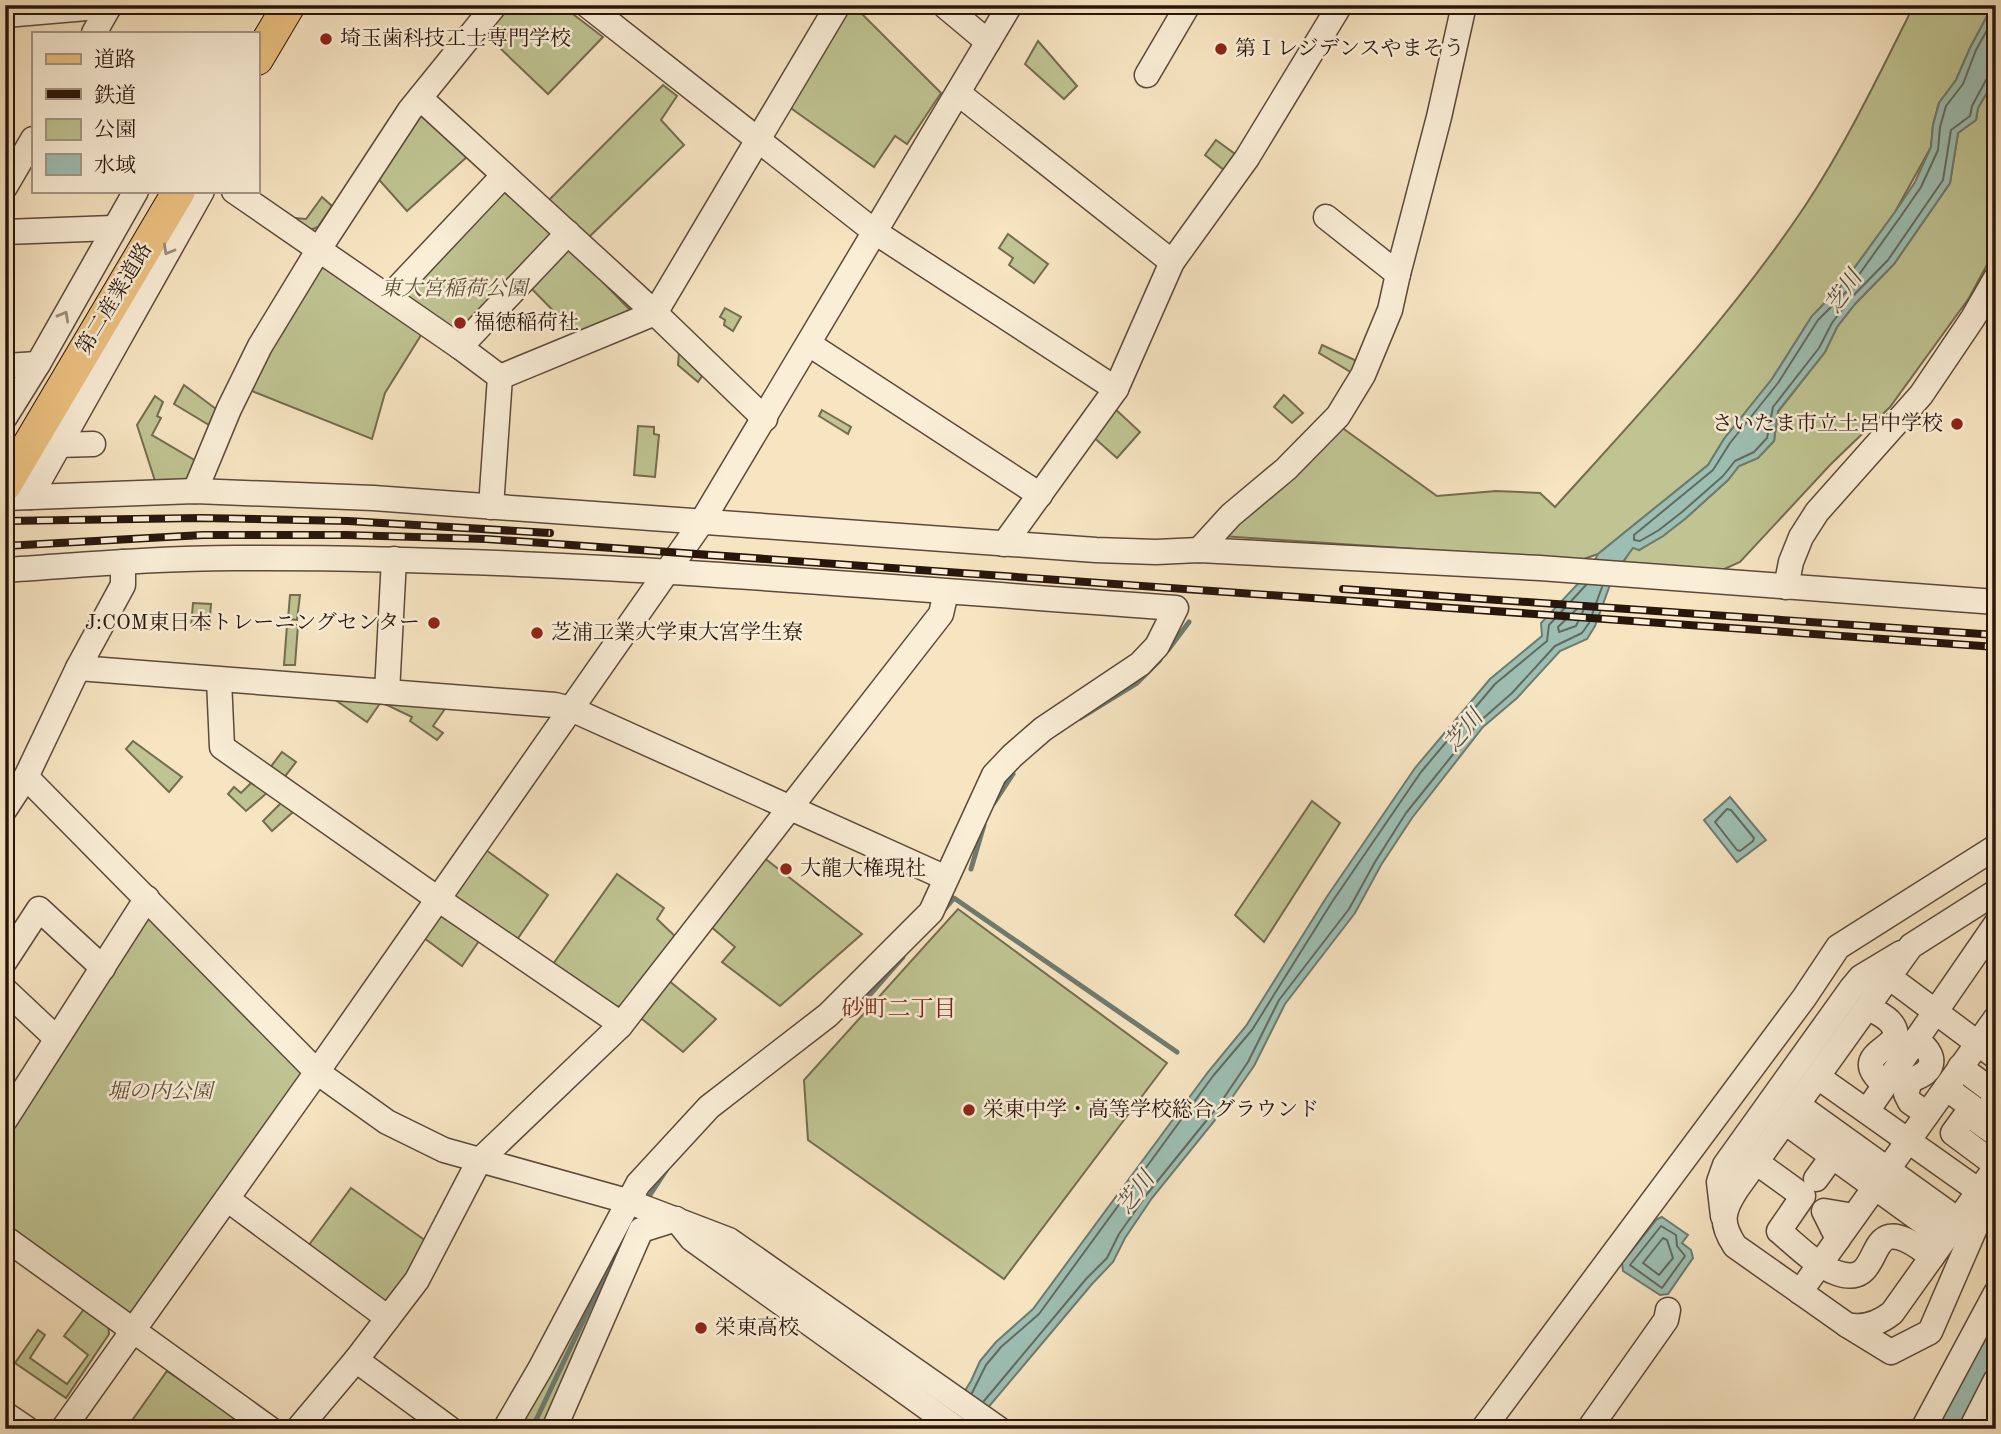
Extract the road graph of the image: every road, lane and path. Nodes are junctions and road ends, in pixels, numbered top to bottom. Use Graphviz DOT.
graph roads {
  1 [pos="110,5"];
  2 [pos="271,5"];
  3 [pos="289,5"];
  4 [pos="495,5"];
  5 [pos="587,5"];
  6 [pos="838,5"];
  7 [pos="1010,5"];
  8 [pos="1188,5"];
  9 [pos="1339,5"];
  10 [pos="1464,5"];
  11 [pos="945,6"];
  12 [pos="5,15"];
  13 [pos="95,32"];
  14 [pos="255,32"];
  15 [pos="988,42"];
  16 [pos="259,56"];
  17 [pos="1147,75"];
  18 [pos="958,93"];
  19 [pos="420,98"];
  20 [pos="32,141"];
  21 [pos="759,141"];
  22 [pos="504,175"];
  23 [pos="5,187"];
  24 [pos="135,192"];
  25 [pos="159,192"];
  26 [pos="178,192"];
  27 [pos="201,192"];
  28 [pos="235,192"];
  29 [pos="1326,217"];
  30 [pos="113,228"];
  31 [pos="5,232"];
  32 [pos="874,232"];
  33 [pos="568,233"];
  34 [pos="319,249"];
  35 [pos="1172,261"];
  36 [pos="1398,274"];
  37 [pos="1996,278"];
  38 [pos="389,297"];
  39 [pos="655,313"];
  40 [pos="809,345"];
  41 [pos="460,347"];
  42 [pos="38,364"];
  43 [pos="5,366"];
  44 [pos="500,377"];
  45 [pos="1116,389"];
  46 [pos="43,404"];
  47 [pos="5,417"];
  48 [pos="765,419"];
  49 [pos="93,444"];
  50 [pos="57,445"];
  51 [pos="5,453"];
  52 [pos="18,491"];
  53 [pos="195,491"];
  54 [pos="1040,495"];
  55 [pos="5,498"];
  56 [pos="491,507"];
  57 [pos="701,523"];
  58 [pos="1004,544"];
  59 [pos="1199,550"];
  60 [pos="394,559"];
  61 [pos="124,562"];
  62 [pos="5,570"];
  63 [pos="666,573"];
  64 [pos="1786,587"];
  65 [pos="946,592"];
  66 [pos="1996,602"];
  67 [pos="78,668"];
  68 [pos="219,680"];
  69 [pos="387,692"];
  70 [pos="571,709"];
  71 [pos="26,777"];
  72 [pos="790,808"];
  73 [pos="5,809"];
  74 [pos="1996,847"];
  75 [pos="946,878"];
  76 [pos="1996,892"];
  77 [pos="147,898"];
  78 [pos="438,899"];
  79 [pos="1996,924"];
  80 [pos="1911,946"];
  81 [pos="5,961"];
  82 [pos="103,968"];
  83 [pos="1889,977"];
  84 [pos="5,990"];
  85 [pos="1868,1007"];
  86 [pos="1935,1012"];
  87 [pos="1996,1018"];
  88 [pos="620,1026"];
  89 [pos="56,1038"];
  90 [pos="1916,1040"];
  91 [pos="1987,1050"];
  92 [pos="1961,1067"];
  93 [pos="317,1072"];
  94 [pos="1818,1077"];
  95 [pos="1885,1085"];
  96 [pos="1946,1088"];
  97 [pos="1996,1096"];
  98 [pos="1867,1111"];
  99 [pos="1791,1114"];
  100 [pos="1927,1114"];
  101 [pos="5,1120"];
  102 [pos="1996,1134"];
  103 [pos="1908,1141"];
  104 [pos="1832,1157"];
  105 [pos="479,1161"];
  106 [pos="1756,1162"];
  107 [pos="1996,1166"];
  108 [pos="1816,1179"];
  109 [pos="1881,1179"];
  110 [pos="1987,1185"];
  111 [pos="226,1199"];
  112 [pos="637,1205"];
  113 [pos="1723,1217"];
  114 [pos="676,1219"];
  115 [pos="5,1238"];
  116 [pos="1945,1238"];
  117 [pos="1821,1264"];
  118 [pos="1800,1292"];
  119 [pos="1996,1293"];
  120 [pos="1668,1310"];
  121 [pos="388,1318"];
  122 [pos="1847,1325"];
  123 [pos="133,1331"];
  124 [pos="356,1360"];
  125 [pos="1996,1380"];
  126 [pos="5,1414"];
  127 [pos="941,1422"];
  128 [pos="27,1429"];
  129 [pos="63,1429"];
  130 [pos="270,1429"];
  131 [pos="298,1429"];
  132 [pos="450,1429"];
  133 [pos="505,1429"];
  134 [pos="554,1429"];
  135 [pos="999,1429"];
  136 [pos="1483,1429"];
  137 [pos="1589,1429"];
  138 [pos="1923,1429"];
  139 [pos="1971,1429"];
  1 -- 12 [label="street"];
  1 -- 13 [label="street"];
  2 -- 14 [label="main road"];
  3 -- 16 [label="main road"];
  4 -- 19 [label="street"];
  5 -- 21 [label="street"];
  6 -- 21 [label="street"];
  7 -- 15 [label="street"];
  8 -- 17 [label="street"];
  9 -- 35 [label="street"];
  10 -- 36 [label="street"];
  11 -- 15 [label="street"];
  15 -- 18 [label="street"];
  18 -- 32 [label="street"];
  18 -- 35 [label="street"];
  19 -- 22 [label="street"];
  19 -- 34 [label="street"];
  20 -- 23 [label="street"];
  21 -- 32 [label="street"];
  21 -- 39 [label="street"];
  22 -- 33 [label="street"];
  22 -- 38 [label="street"];
  24 -- 30 [label="street"];
  25 -- 46 [label="main road, 第二産業道路"];
  26 -- 46 [label="main road, 第二産業道路"];
  27 -- 50 [label="street, one-way"];
  28 -- 34 [label="street"];
  29 -- 36 [label="street"];
  30 -- 31 [label="street"];
  42 -- 30 [label="street, one-way"];
  32 -- 40 [label="street"];
  32 -- 45 [label="street"];
  33 -- 39 [label="street"];
  33 -- 41 [label="street"];
  34 -- 38 [label="street"];
  34 -- 53 [label="street"];
  35 -- 45 [label="street"];
  36 -- 59 [label="street"];
  37 -- 64 [label="street"];
  38 -- 41 [label="street"];
  39 -- 44 [label="street"];
  39 -- 48 [label="street"];
  40 -- 48 [label="street"];
  40 -- 54 [label="street"];
  41 -- 44 [label="street"];
  42 -- 43 [label="street"];
  42 -- 47 [label="street"];
  44 -- 56 [label="street"];
  45 -- 54 [label="street"];
  46 -- 51 [label="main road"];
  46 -- 52 [label="main road"];
  48 -- 57 [label="street"];
  49 -- 50 [label="street"];
  50 -- 52 [label="street"];
  52 -- 53 [label="street"];
  52 -- 55 [label="street"];
  53 -- 56 [label="street"];
  54 -- 58 [label="street"];
  56 -- 57 [label="street"];
  57 -- 58 [label="street"];
  57 -- 63 [label="street"];
  58 -- 59 [label="street"];
  59 -- 64 [label="street"];
  60 -- 61 [label="street"];
  60 -- 63 [label="street"];
  60 -- 69 [label="street"];
  61 -- 62 [label="street"];
  61 -- 67 [label="street"];
  63 -- 65 [label="street"];
  63 -- 70 [label="street"];
  64 -- 66 [label="street"];
  65 -- 72 [label="street"];
  65 -- 75 [label="street"];
  67 -- 68 [label="street"];
  67 -- 71 [label="street"];
  68 -- 69 [label="street"];
  68 -- 78 [label="street"];
  69 -- 70 [label="street"];
  70 -- 72 [label="street"];
  70 -- 78 [label="street"];
  71 -- 73 [label="street"];
  71 -- 77 [label="street"];
  72 -- 75 [label="street"];
  72 -- 88 [label="street"];
  74 -- 136 [label="street"];
  75 -- 112 [label="street"];
  76 -- 80 [label="street"];
  77 -- 82 [label="street"];
  77 -- 93 [label="street"];
  78 -- 88 [label="street"];
  78 -- 93 [label="street"];
  79 -- 86 [label="street"];
  80 -- 83 [label="street"];
  80 -- 113 [label="street"];
  81 -- 82 [label="street"];
  82 -- 89 [label="street"];
  83 -- 85 [label="street"];
  83 -- 86 [label="street"];
  84 -- 89 [label="street"];
  85 -- 94 [label="street"];
  85 -- 95 [label="street"];
  86 -- 90 [label="street"];
  86 -- 91 [label="street"];
  87 -- 91 [label="street"];
  88 -- 105 [label="street"];
  89 -- 101 [label="street"];
  90 -- 95 [label="street"];
  90 -- 100 [label="street"];
  91 -- 92 [label="street"];
  92 -- 96 [label="street"];
  92 -- 97 [label="street"];
  93 -- 105 [label="street"];
  93 -- 111 [label="street"];
  94 -- 98 [label="street"];
  94 -- 99 [label="street"];
  95 -- 98 [label="street"];
  96 -- 100 [label="street"];
  96 -- 107 [label="street"];
  97 -- 102 [label="street"];
  98 -- 103 [label="street"];
  99 -- 104 [label="street"];
  99 -- 106 [label="street"];
  99 -- 109 [label="street"];
  100 -- 103 [label="street"];
  103 -- 109 [label="street"];
  103 -- 110 [label="street"];
  104 -- 108 [label="street"];
  104 -- 109 [label="street"];
  105 -- 112 [label="street"];
  105 -- 121 [label="street"];
  106 -- 113 [label="street"];
  106 -- 117 [label="street"];
  107 -- 110 [label="street"];
  109 -- 116 [label="street"];
  109 -- 117 [label="street"];
  110 -- 116 [label="street"];
  110 -- 122 [label="street"];
  111 -- 121 [label="street"];
  111 -- 123 [label="street"];
  112 -- 114 [label="street"];
  112 -- 133 [label="street"];
  113 -- 118 [label="street"];
  114 -- 127 [label="street"];
  114 -- 134 [label="street"];
  114 -- 135 [label="street"];
  115 -- 123 [label="street"];
  116 -- 117 [label="street"];
  116 -- 122 [label="street"];
  117 -- 118 [label="street"];
  118 -- 122 [label="street"];
  119 -- 138 [label="street"];
  120 -- 137 [label="street"];
  121 -- 124 [label="street"];
  123 -- 129 [label="street"];
  123 -- 130 [label="street"];
  124 -- 131 [label="street"];
  124 -- 132 [label="street"];
  125 -- 139 [label="street"];
  126 -- 128 [label="street"];
}
